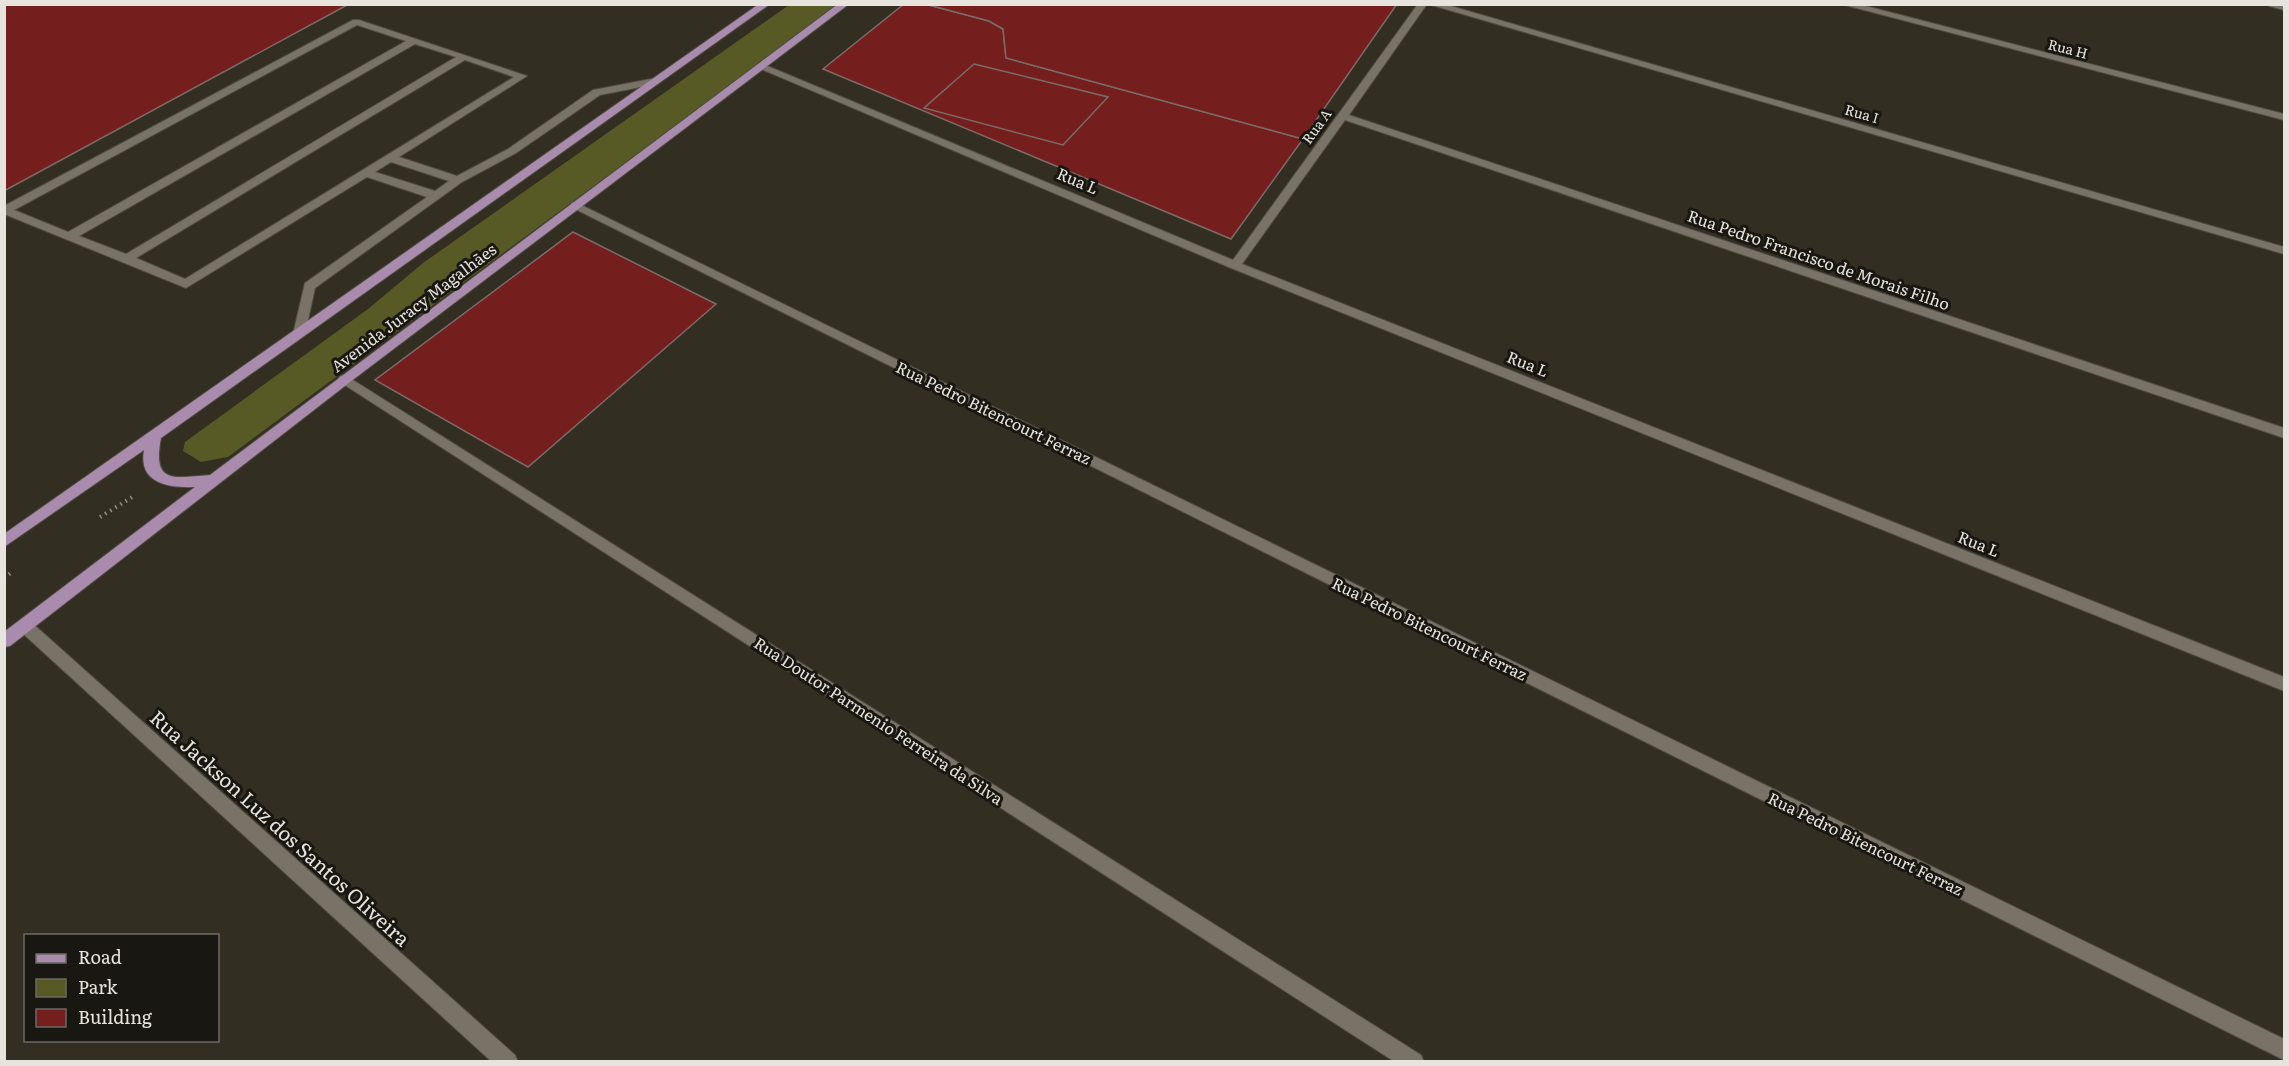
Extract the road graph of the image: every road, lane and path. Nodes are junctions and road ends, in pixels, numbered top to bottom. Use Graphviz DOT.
graph roads {
  1 [pos="766,4"];
  2 [pos="845,4"];
  3 [pos="1423,4"];
  4 [pos="1432,4"];
  5 [pos="1845,4"];
  6 [pos="2272,4"];
  7 [pos="2284,8"];
  8 [pos="414,40"];
  9 [pos="463,57"];
  10 [pos="761,67"];
  11 [pos="656,81"];
  12 [pos="1342,116"];
  13 [pos="2284,117"];
  14 [pos="391,158"];
  15 [pos="368,173"];
  16 [pos="458,180"];
  17 [pos="437,196"];
  18 [pos="575,206"];
  19 [pos="69,237"];
  20 [pos="2284,251"];
  21 [pos="127,258"];
  22 [pos="1235,266"];
  23 [pos="299,334"];
  24 [pos="345,379"];
  25 [pos="2284,433"];
  26 [pos="154,437"];
  27 [pos="214,480"];
  28 [pos="4,542"];
  29 [pos="25,626"];
  30 [pos="4,641"];
  31 [pos="2284,684"];
  32 [pos="2284,1050"];
  33 [pos="508,1062"];
  34 [pos="1414,1062"];
  1 -- 11 [label="main road"];
  2 -- 10 [label="main road, Avenida Juracy Magalhães"];
  3 -- 12 [label="street, Rua A"];
  4 -- 20 [label="street, Rua I"];
  5 -- 13 [label="street, Rua H"];
  6 -- 7 [label="street"];
  8 -- 9 [label="street"];
  8 -- 19 [label="street"];
  8 -- 19 [label="street"];
  9 -- 14 [label="street"];
  9 -- 21 [label="street"];
  10 -- 18 [label="main road, Avenida Juracy Magalhães"];
  10 -- 22 [label="street, Rua L"];
  11 -- 16 [label="street"];
  11 -- 23 [label="main road"];
  12 -- 22 [label="street, Rua A"];
  12 -- 25 [label="street, Rua Pedro Francisco de Morais Filho"];
  14 -- 15 [label="street"];
  14 -- 16 [label="street"];
  15 -- 17 [label="street"];
  15 -- 21 [label="street"];
  16 -- 17 [label="street"];
  17 -- 23 [label="street"];
  18 -- 24 [label="main road, Avenida Juracy Magalhães"];
  18 -- 32 [label="street, Rua Pedro Bitencourt Ferraz"];
  19 -- 21 [label="street"];
  22 -- 31 [label="street, Rua L"];
  23 -- 26 [label="main road"];
  24 -- 27 [label="main road, Avenida Juracy Magalhães"];
  24 -- 34 [label="street, Rua Doutor Parmenio Ferreira da Silva"];
  26 -- 27 [label="main road"];
  26 -- 28 [label="main road"];
  27 -- 29 [label="main road, Avenida Juracy Magalhães"];
  29 -- 30 [label="main road, Avenida Juracy Magalhães"];
  29 -- 33 [label="street, Rua Jackson Luz dos Santos Oliveira"];
}
